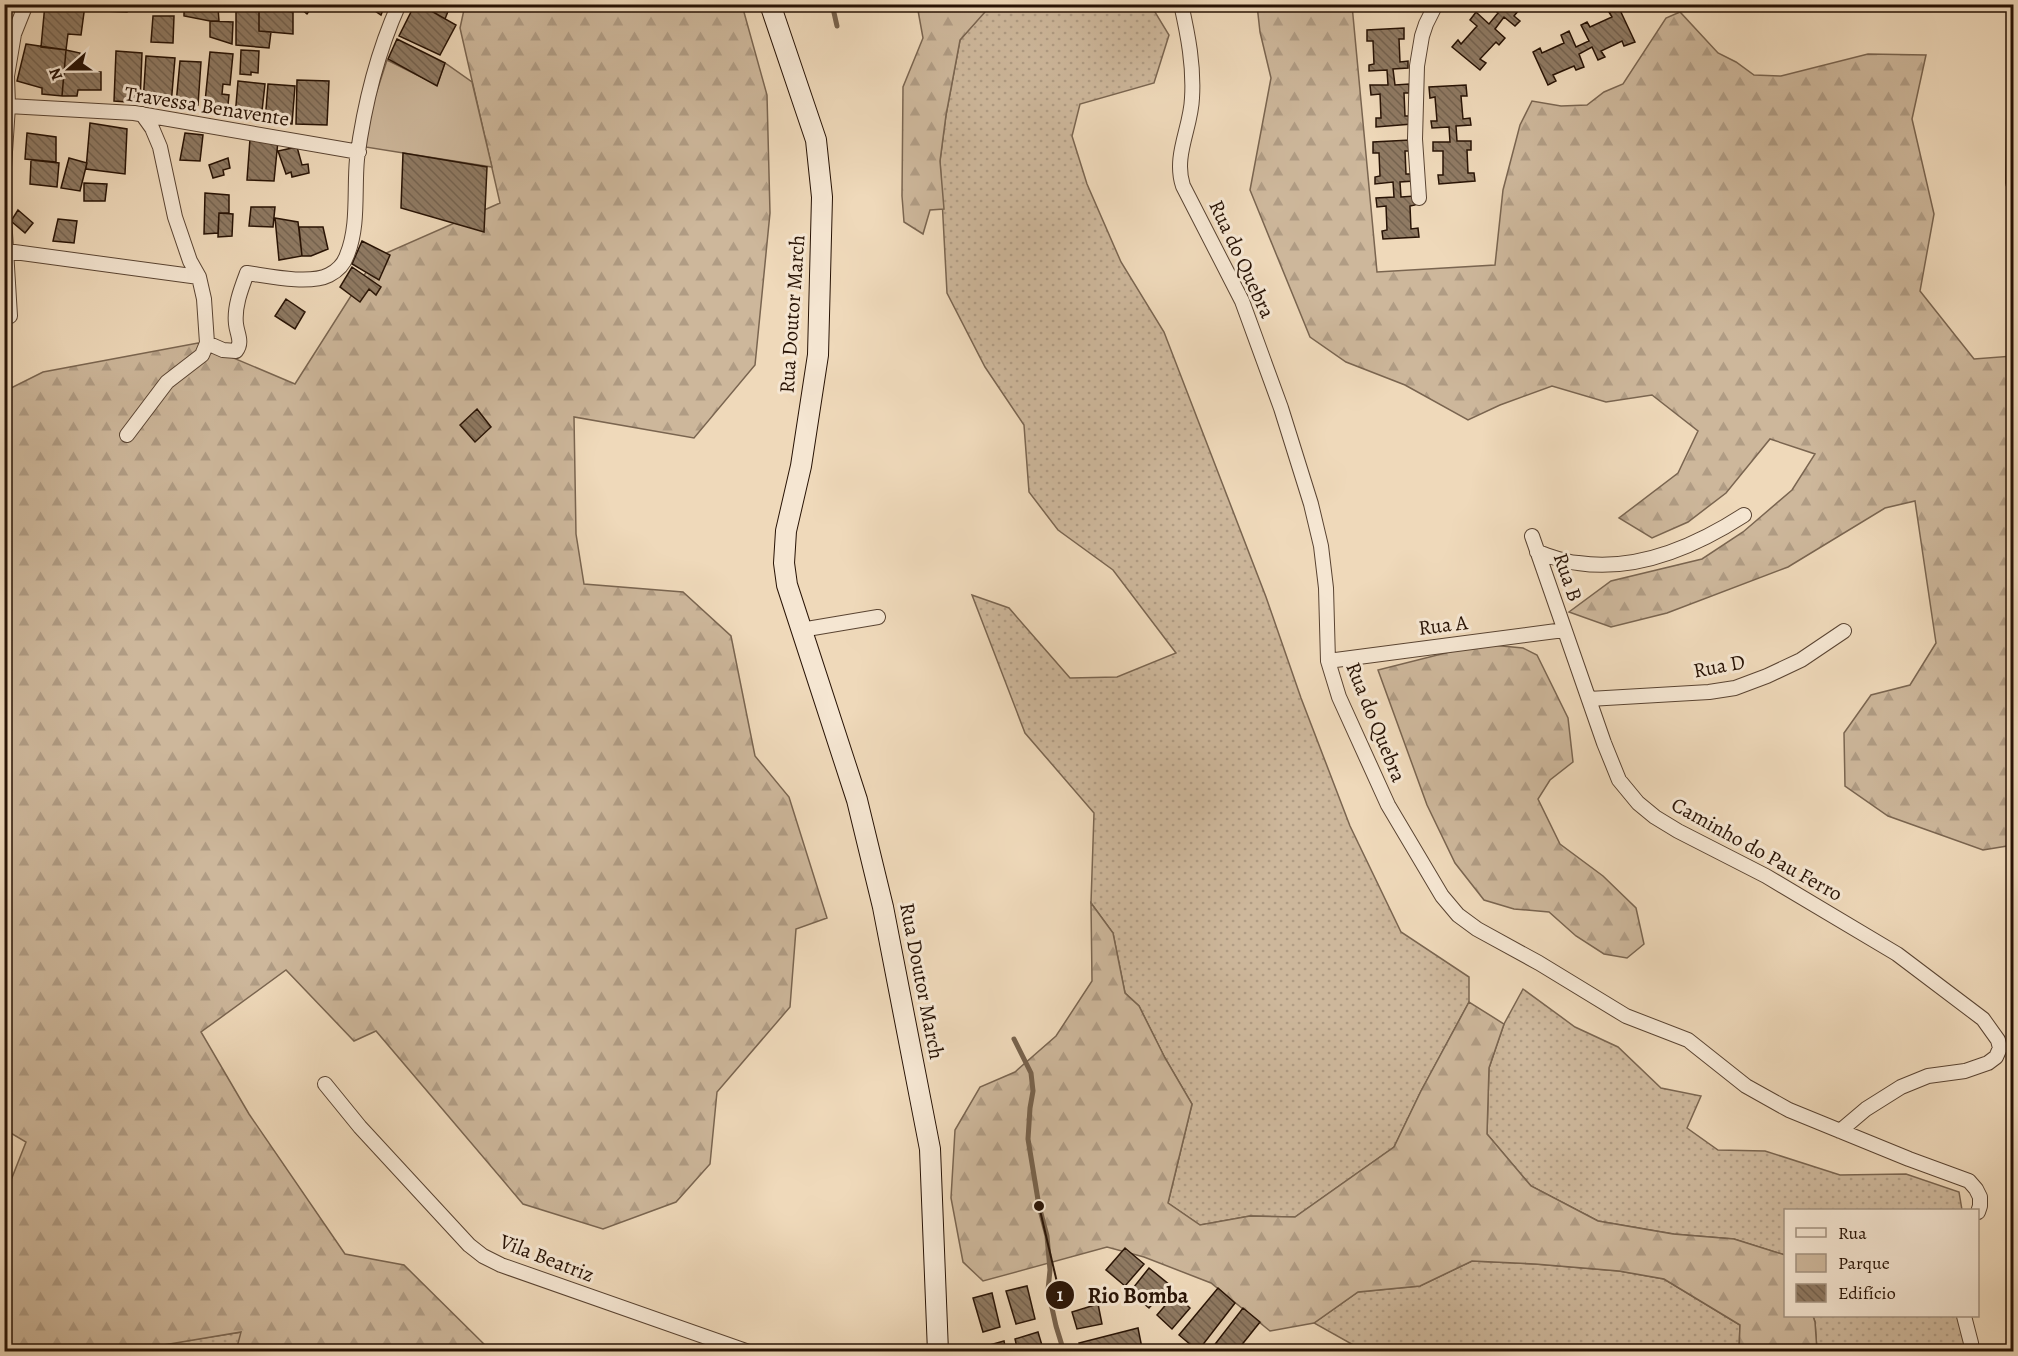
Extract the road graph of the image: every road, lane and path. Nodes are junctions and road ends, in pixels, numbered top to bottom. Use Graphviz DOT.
graph roads {
  1 [pos="26,4"];
  2 [pos="399,4"];
  3 [pos="770,4"];
  4 [pos="1181,4"];
  5 [pos="1436,4"];
  6 [pos="6,76"];
  7 [pos="8,106"];
  8 [pos="2013,112"];
  9 [pos="142,114"];
  10 [pos="358,152"];
  11 [pos="4,167"];
  12 [pos="2013,183"];
  13 [pos="1419,198"];
  14 [pos="4,217"];
  15 [pos="7,251"];
  16 [pos="199,277"];
  17 [pos="10,316"];
  18 [pos="207,343"];
  19 [pos="127,435"];
  20 [pos="1744,515"];
  21 [pos="1532,537"];
  22 [pos="1537,552"];
  23 [pos="878,617"];
  24 [pos="801,630"];
  25 [pos="1563,630"];
  26 [pos="1844,631"];
  27 [pos="1328,661"];
  28 [pos="1588,699"];
  29 [pos="325,1084"];
  30 [pos="1840,1131"];
  31 [pos="1978,1209"];
  32 [pos="1964,1317"];
  33 [pos="749,1352"];
  34 [pos="938,1352"];
  35 [pos="1972,1352"];
  1 -- 6 [label="street"];
  2 -- 10 [label="street"];
  3 -- 24 [label="main road, Rua Doutor March"];
  4 -- 27 [label="street, Rua do Quebra"];
  5 -- 13 [label="street"];
  6 -- 7 [label="street"];
  7 -- 9 [label="street, Travessa Benavente"];
  7 -- 11 [label="street"];
  8 -- 12 [label="street"];
  9 -- 10 [label="street, Travessa Benavente"];
  9 -- 16 [label="street"];
  10 -- 18 [label="street"];
  14 -- 15 [label="street"];
  15 -- 16 [label="street"];
  15 -- 17 [label="street"];
  16 -- 18 [label="street"];
  18 -- 19 [label="street"];
  20 -- 22 [label="street"];
  21 -- 22 [label="street, Rua B"];
  22 -- 25 [label="street, Rua B"];
  23 -- 24 [label="street"];
  24 -- 34 [label="main road, Rua Doutor March"];
  25 -- 27 [label="street, Rua A"];
  25 -- 28 [label="street, Caminho do Pau Ferro"];
  26 -- 28 [label="street, Rua D"];
  27 -- 30 [label="street, Rua do Quebra"];
  28 -- 30 [label="street, Caminho do Pau Ferro"];
  29 -- 33 [label="street, Vila Beatriz"];
  30 -- 31 [label="street, Rua do Quebra"];
  32 -- 35 [label="street"];
}
